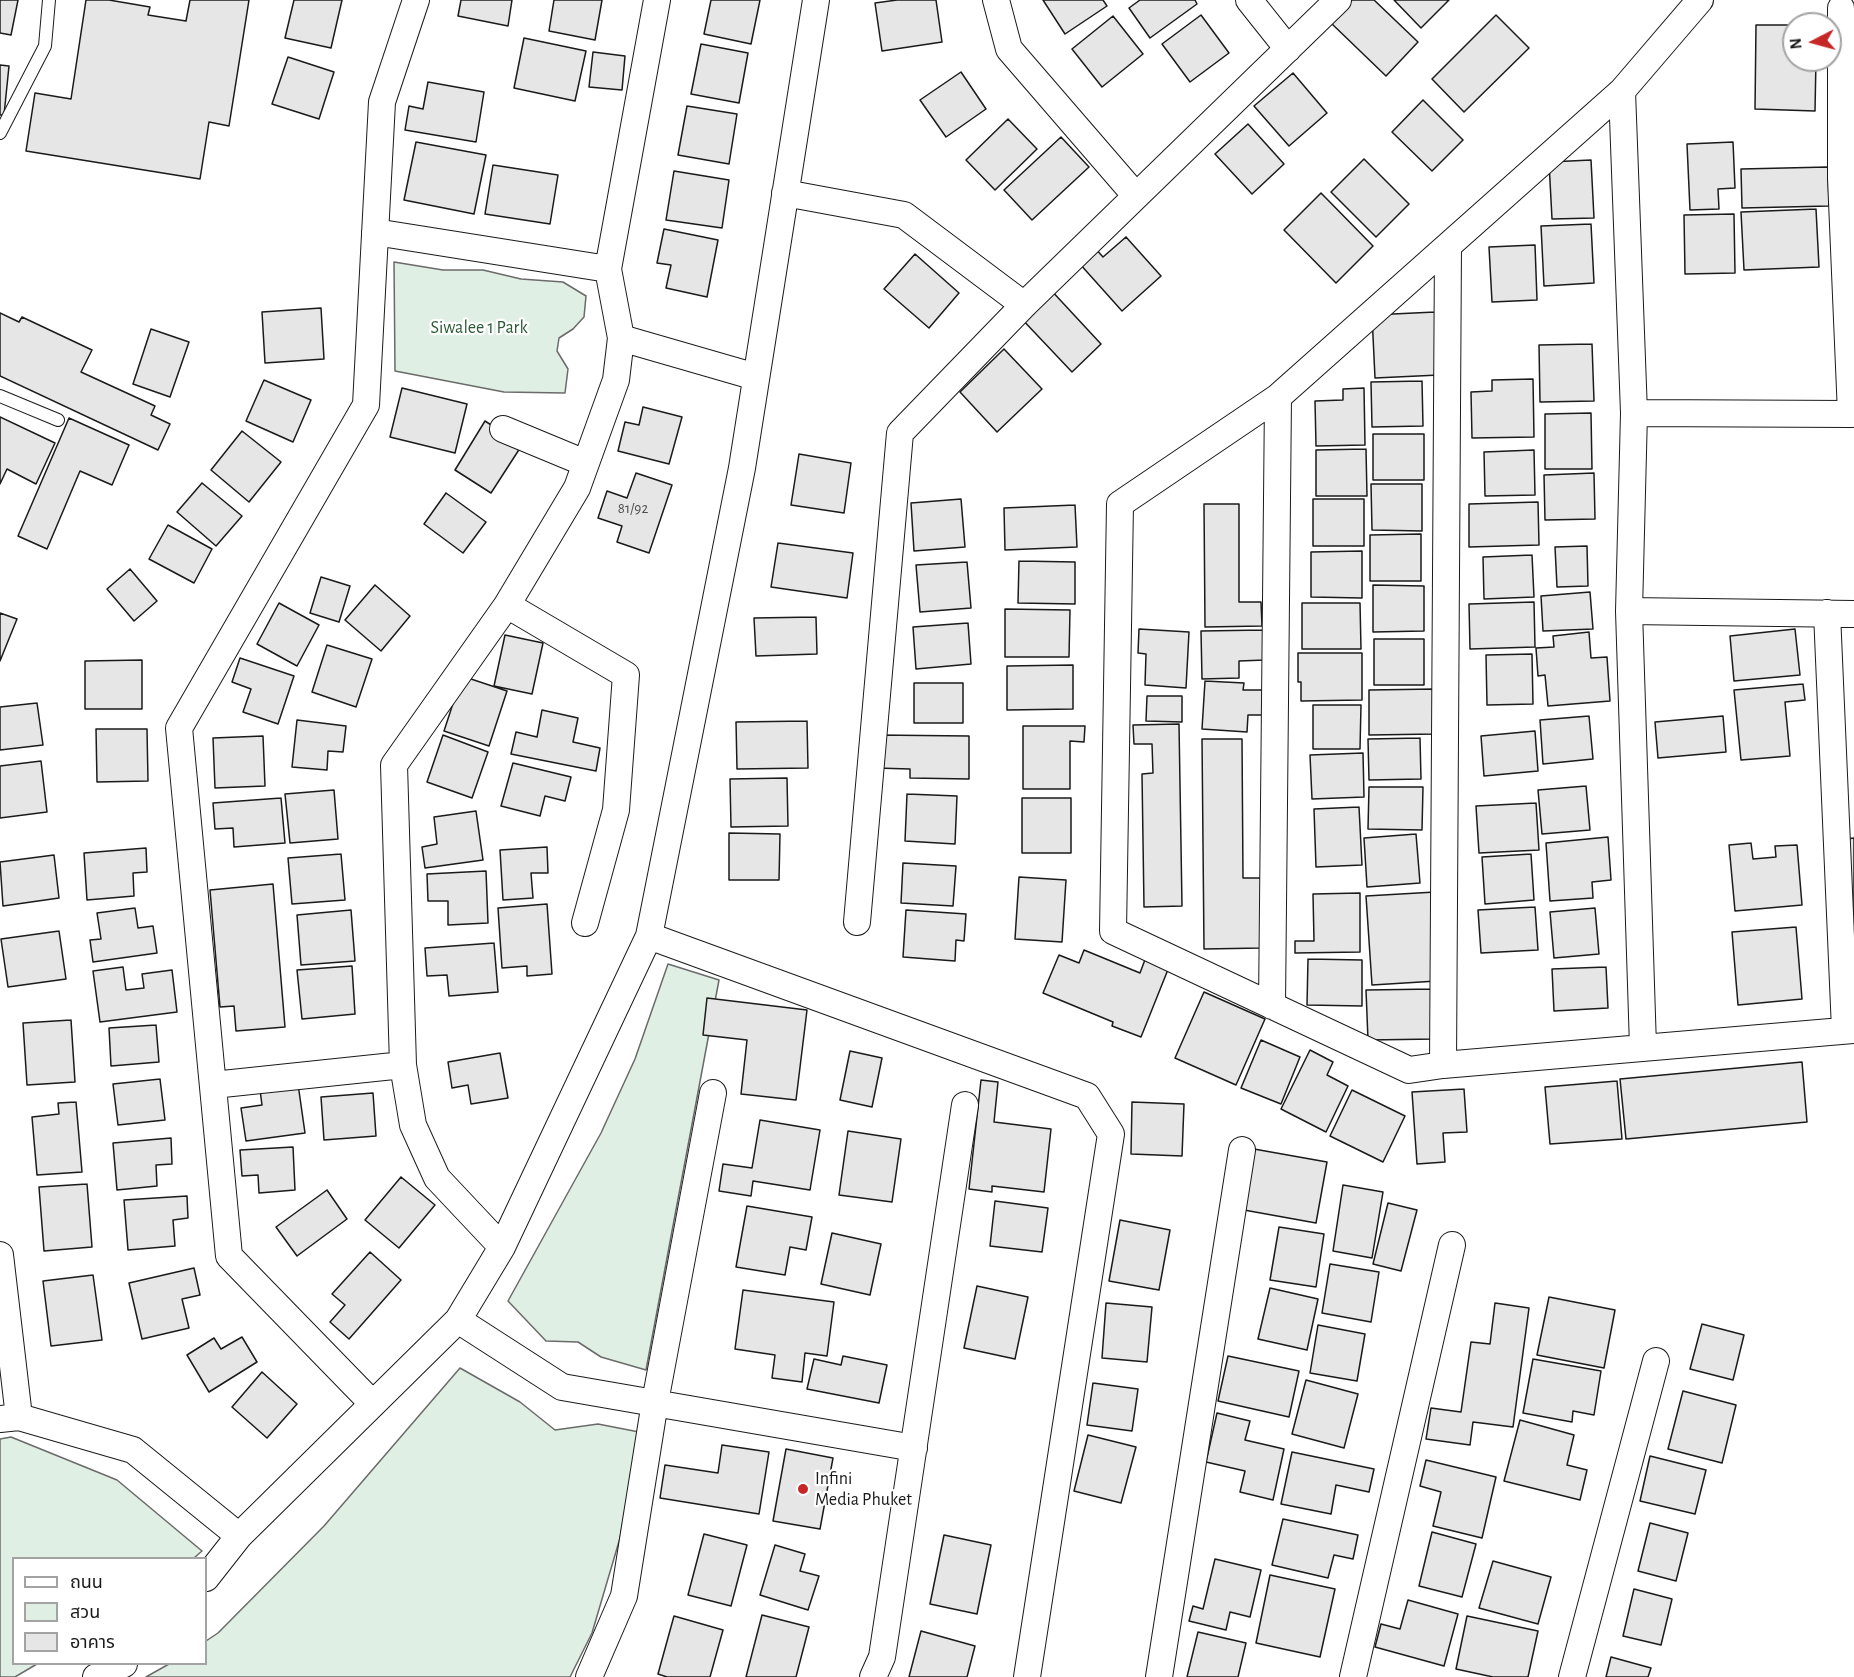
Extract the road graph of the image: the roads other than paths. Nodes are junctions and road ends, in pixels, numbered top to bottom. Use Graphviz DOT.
graph roads {
  1 [pos="49,0"];
  2 [pos="416,0"];
  3 [pos="657,0"];
  4 [pos="816,0"];
  5 [pos="996,0"];
  6 [pos="1249,0"];
  7 [pos="1338,0"];
  8 [pos="1700,0"];
  9 [pos="1840,7"];
  10 [pos="1288,49"];
  11 [pos="1622,91"];
  12 [pos="0,133"];
  13 [pos="1847,181"];
  14 [pos="785,193"];
  15 [pos="1136,196"];
  16 [pos="375,231"];
  17 [pos="1448,246"];
  18 [pos="608,269"];
  19 [pos="1023,305"];
  20 [pos="621,338"];
  21 [pos="756,377"];
  22 [pos="0,396"];
  23 [pos="1278,397"];
  24 [pos="1634,413"];
  25 [pos="1852,414"];
  26 [pos="58,420"];
  27 [pos="502,429"];
  28 [pos="585,463"];
  29 [pos="507,605"];
  30 [pos="1629,611"];
  31 [pos="1827,613"];
  32 [pos="1854,614"];
  33 [pos="857,922"];
  34 [pos="585,923"];
  35 [pos="649,936"];
  36 [pos="1272,1006"];
  37 [pos="1850,1030"];
  38 [pos="1642,1047"];
  39 [pos="404,1065"];
  40 [pos="1443,1065"];
  41 [pos="213,1085"];
  42 [pos="713,1093"];
  43 [pos="965,1105"];
  44 [pos="1242,1150"];
  45 [pos="1452,1245"];
  46 [pos="502,1247"];
  47 [pos="0,1255"];
  48 [pos="458,1320"];
  49 [pos="1656,1361"];
  50 [pos="656,1402"];
  51 [pos="374,1404"];
  52 [pos="10,1418"];
  53 [pos="914,1448"];
  54 [pos="239,1536"];
  55 [pos="207,1577"];
  56 [pos="122,1665"];
  57 [pos="1032,1676"];
  58 [pos="96,1677"];
  59 [pos="589,1677"];
  60 [pos="873,1677"];
  61 [pos="1159,1677"];
  62 [pos="1353,1677"];
  63 [pos="1572,1677"];
  1 -- 12 [label="lane"];
  2 -- 16 [label="street"];
  3 -- 18 [label="street"];
  4 -- 14 [label="street"];
  5 -- 15 [label="street"];
  6 -- 10 [label="street"];
  7 -- 10 [label="street"];
  8 -- 11 [label="street"];
  9 -- 13 [label="street"];
  10 -- 15 [label="street"];
  11 -- 17 [label="street"];
  11 -- 24 [label="street"];
  13 -- 25 [label="street"];
  14 -- 19 [label="street"];
  14 -- 21 [label="street"];
  15 -- 19 [label="street"];
  16 -- 18 [label="street"];
  16 -- 41 [label="street"];
  17 -- 23 [label="street"];
  17 -- 40 [label="street"];
  18 -- 20 [label="street"];
  19 -- 33 [label="street"];
  20 -- 21 [label="street"];
  20 -- 28 [label="street"];
  21 -- 35 [label="street"];
  22 -- 26 [label="lane"];
  23 -- 36 [label="street"];
  23 -- 36 [label="street"];
  24 -- 25 [label="street"];
  24 -- 30 [label="street"];
  27 -- 28 [label="street"];
  28 -- 29 [label="street"];
  29 -- 34 [label="street"];
  29 -- 39 [label="street"];
  30 -- 31 [label="street"];
  30 -- 38 [label="street"];
  31 -- 32 [label="street"];
  31 -- 37 [label="street"];
  35 -- 46 [label="street"];
  35 -- 57 [label="street"];
  36 -- 40 [label="street"];
  37 -- 38 [label="street"];
  38 -- 40 [label="street"];
  39 -- 41 [label="street"];
  39 -- 46 [label="street"];
  41 -- 51 [label="street"];
  42 -- 50 [label="street"];
  43 -- 53 [label="street"];
  44 -- 61 [label="street"];
  45 -- 62 [label="street"];
  46 -- 48 [label="street"];
  47 -- 52 [label="street"];
  48 -- 50 [label="street"];
  48 -- 51 [label="street"];
  49 -- 63 [label="street"];
  50 -- 53 [label="street"];
  50 -- 59 [label="street"];
  51 -- 54 [label="street"];
  52 -- 54 [label="street"];
  53 -- 60 [label="street"];
  54 -- 55 [label="street"];
  56 -- 58 [label="street"];
}
